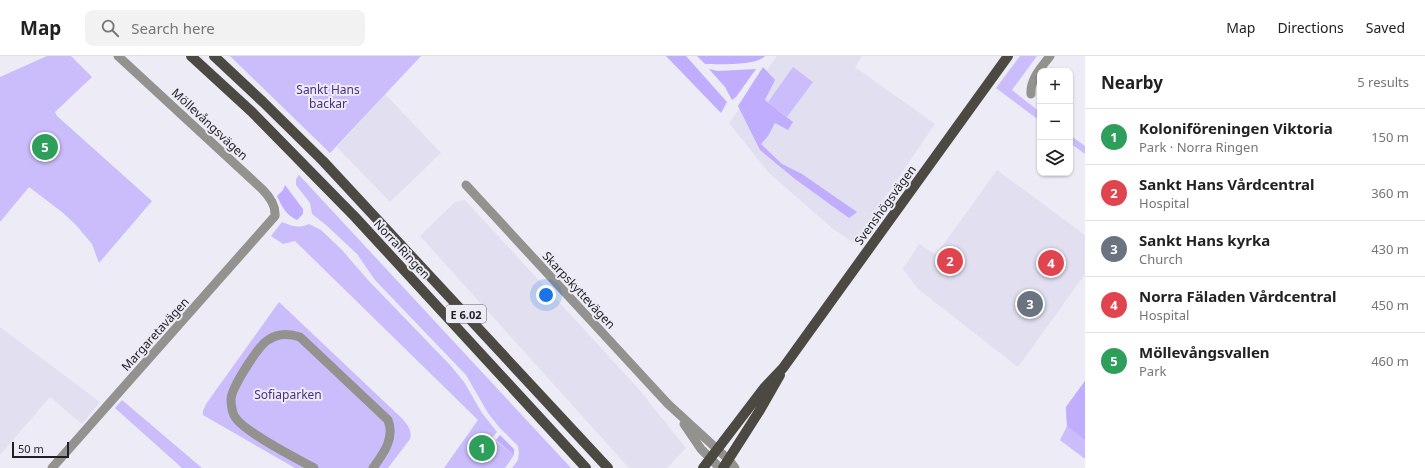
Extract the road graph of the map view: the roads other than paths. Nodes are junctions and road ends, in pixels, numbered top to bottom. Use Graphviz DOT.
graph roads {
  1 [pos="118,56"];
  2 [pos="191,56"];
  3 [pos="214,56"];
  4 [pos="1008,56"];
  5 [pos="1050,56"];
  6 [pos="1031,94"];
  7 [pos="466,185"];
  8 [pos="275,216"];
  9 [pos="783,368"];
  10 [pos="675,411"];
  11 [pos="716,450"];
  12 [pos="710,458"];
  13 [pos="727,466"];
  14 [pos="52,468"];
  15 [pos="314,468"];
  16 [pos="374,468"];
  17 [pos="586,468"];
  18 [pos="608,468"];
  19 [pos="703,468"];
  1 -- 8 [label="street, Möllevångsvägen"];
  2 -- 17 [label="main road, Norra Ringen / E 6.02"];
  3 -- 18 [label="main road, Norra Ringen / E 6.02"];
  4 -- 9 [label="main road, Svenshögsvägen"];
  5 -- 6 [label="street"];
  7 -- 10 [label="street, Skarpskyttevägen"];
  8 -- 14 [label="street, Margaretavägen"];
  9 -- 11 [label="main road, Svenshögsvägen"];
  9 -- 13 [label="main road, Svenshögsvägen"];
  10 -- 11 [label="street, Skarpskyttevägen"];
  10 -- 12 [label="street, Skarpskyttevägen"];
  11 -- 12 [label="main road, Svenshögsvägen"];
  11 -- 13 [label="street, Skarpskyttevägen"];
  12 -- 13 [label="street, Skarpskyttevägen"];
  12 -- 19 [label="main road, Svenshögsvägen"];
  15 -- 16 [label="street"];
}
